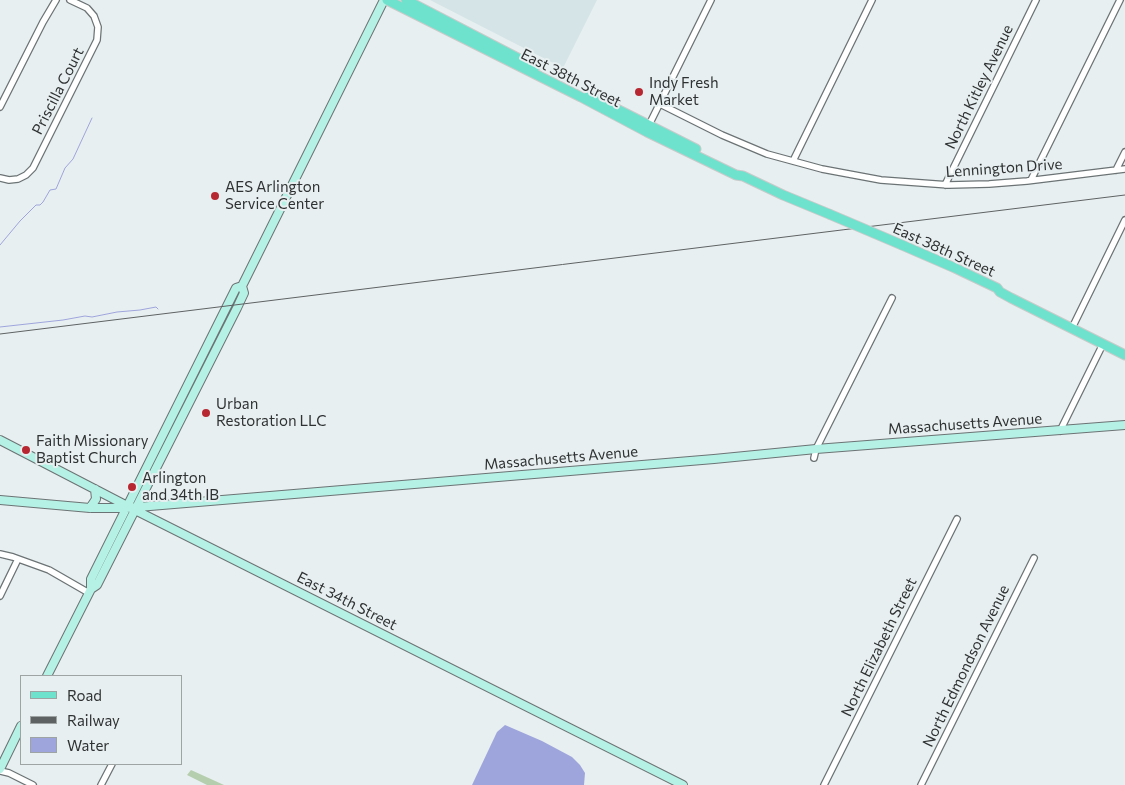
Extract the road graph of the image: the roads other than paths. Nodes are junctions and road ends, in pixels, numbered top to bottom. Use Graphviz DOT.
graph roads {
  1 [pos="56,0"];
  2 [pos="70,0"];
  3 [pos="386,0"];
  4 [pos="406,0"];
  5 [pos="711,0"];
  6 [pos="872,0"];
  7 [pos="1036,0"];
  8 [pos="1120,0"];
  9 [pos="660,104"];
  10 [pos="0,107"];
  11 [pos="648,129"];
  12 [pos="1125,152"];
  13 [pos="793,162"];
  14 [pos="1125,169"];
  15 [pos="1116,170"];
  16 [pos="0,178"];
  17 [pos="1031,180"];
  18 [pos="944,185"];
  19 [pos="1125,220"];
  20 [pos="997,288"];
  21 [pos="892,298"];
  22 [pos="1074,324"];
  23 [pos="1103,344"];
  24 [pos="1125,348"];
  25 [pos="1125,355"];
  26 [pos="1125,425"];
  27 [pos="1060,431"];
  28 [pos="0,440"];
  29 [pos="816,449"];
  30 [pos="814,458"];
  31 [pos="95,489"];
  32 [pos="0,500"];
  33 [pos="90,508"];
  34 [pos="131,508"];
  35 [pos="956,520"];
  36 [pos="0,554"];
  37 [pos="1034,558"];
  38 [pos="18,559"];
  39 [pos="90,591"];
  40 [pos="0,596"];
  41 [pos="48,675"];
  42 [pos="20,728"];
  43 [pos="111,765"];
  44 [pos="0,770"];
  45 [pos="33,785"];
  46 [pos="101,785"];
  47 [pos="683,785"];
  48 [pos="824,785"];
  49 [pos="921,785"];
  1 -- 10 [label="street"];
  2 -- 16 [label="street, Priscilla Court"];
  3 -- 11 [label="main road, East 38th Street"];
  3 -- 34 [label="main road"];
  4 -- 11 [label="main road, East 38th Street"];
  5 -- 9 [label="street"];
  6 -- 13 [label="street"];
  7 -- 18 [label="street, North Kitley Avenue"];
  8 -- 17 [label="street"];
  9 -- 11 [label="street"];
  9 -- 13 [label="street, Lennington Drive"];
  11 -- 20 [label="main road, East 38th Street, bridge"];
  12 -- 15 [label="street"];
  13 -- 18 [label="street, Lennington Drive"];
  14 -- 15 [label="street, Lennington Drive"];
  15 -- 17 [label="street, Lennington Drive"];
  17 -- 18 [label="street, Lennington Drive"];
  19 -- 22 [label="street"];
  20 -- 22 [label="main road, East 38th Street"];
  20 -- 23 [label="main road, East 38th Street"];
  21 -- 29 [label="street"];
  22 -- 24 [label="main road, East 38th Street"];
  23 -- 25 [label="main road, East 38th Street"];
  23 -- 27 [label="street"];
  26 -- 27 [label="main road, Massachusetts Avenue"];
  27 -- 29 [label="main road, Massachusetts Avenue"];
  28 -- 31 [label="main road, East 34th Street"];
  29 -- 30 [label="street"];
  29 -- 34 [label="main road, Massachusetts Avenue"];
  31 -- 33 [label="main road"];
  31 -- 34 [label="main road, East 34th Street"];
  32 -- 33 [label="main road, Massachusetts Avenue"];
  33 -- 34 [label="main road, Massachusetts Avenue"];
  34 -- 39 [label="main road"];
  34 -- 47 [label="main road, East 34th Street"];
  35 -- 48 [label="street, North Elizabeth Street"];
  36 -- 38 [label="street"];
  37 -- 49 [label="street, North Edmondson Avenue"];
  38 -- 39 [label="street"];
  38 -- 40 [label="street"];
  39 -- 41 [label="main road"];
  42 -- 44 [label="main road"];
  43 -- 46 [label="street"];
  44 -- 45 [label="street"];
}
